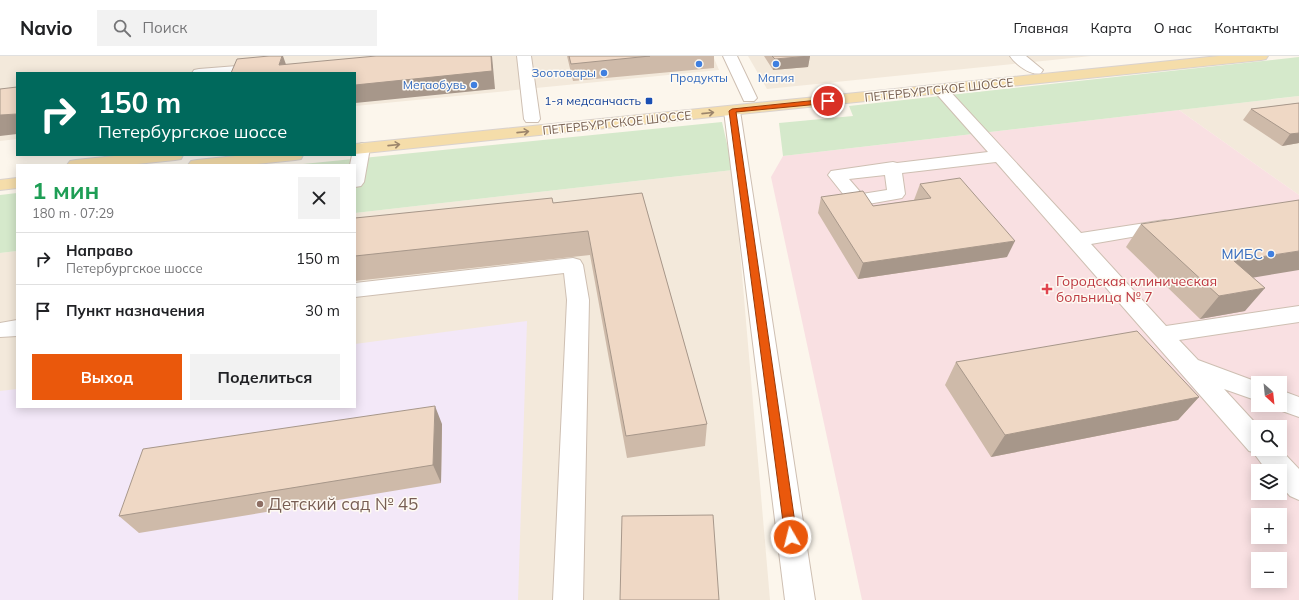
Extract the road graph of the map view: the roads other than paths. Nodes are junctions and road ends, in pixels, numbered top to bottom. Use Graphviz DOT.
graph roads {
  1 [pos="258,56"];
  2 [pos="524,56"];
  3 [pos="730,56"];
  4 [pos="1017,56"];
  5 [pos="1174,56"];
  6 [pos="1261,56"];
  7 [pos="278,66"];
  8 [pos="240,69"];
  9 [pos="1036,70"];
  10 [pos="209,72"];
  11 [pos="937,85"];
  12 [pos="741,104"];
  13 [pos="532,119"];
  14 [pos="357,145"];
  15 [pos="165,156"];
  16 [pos="285,156"];
  17 [pos="1001,156"];
  18 [pos="86,164"];
  19 [pos="207,164"];
  20 [pos="356,164"];
  21 [pos="893,167"];
  22 [pos="16,171"];
  23 [pos="0,173"];
  24 [pos="16,183"];
  25 [pos="0,185"];
  26 [pos="1184,223"];
  27 [pos="1076,240"];
  28 [pos="356,290"];
  29 [pos="1299,314"];
  30 [pos="1161,335"];
  31 [pos="1189,366"];
  32 [pos="1251,389"];
  33 [pos="1287,403"];
  34 [pos="1299,407"];
  35 [pos="1251,435"];
  36 [pos="1270,456"];
  37 [pos="1299,488"];
  38 [pos="568,600"];
  39 [pos="800,600"];
  1 -- 8 [label="street"];
  2 -- 13 [label="street"];
  3 -- 12 [label="street"];
  4 -- 9 [label="street"];
  5 -- 9 [label="main road, ПЕТЕРБУРГСКОЕ ШОССЕ"];
  6 -- 11 [label="main road, ПЕТЕРБУРГСКОЕ ШОССЕ"];
  7 -- 8 [label="street"];
  8 -- 10 [label="street"];
  9 -- 11 [label="main road, ПЕТЕРБУРГСКОЕ ШОССЕ"];
  11 -- 12 [label="main road, ПЕТЕРБУРГСКОЕ ШОССЕ"];
  11 -- 12 [label="main road, ПЕТЕРБУРГСКОЕ ШОССЕ"];
  11 -- 17 [label="street"];
  12 -- 13 [label="main road, ПЕТЕРБУРГСКОЕ ШОССЕ"];
  14 -- 12 [label="main road, ПЕТЕРБУРГСКОЕ ШОССЕ, one-way"];
  12 -- 39 [label="street"];
  13 -- 14 [label="main road, ПЕТЕРБУРГСКОЕ ШОССЕ"];
  14 -- 20 [label="street"];
  15 -- 18 [label="main road"];
  16 -- 19 [label="main road"];
  17 -- 21 [label="street"];
  17 -- 27 [label="street"];
  22 -- 23 [label="main road"];
  24 -- 25 [label="main road"];
  26 -- 27 [label="street"];
  27 -- 30 [label="street"];
  28 -- 38 [label="street"];
  29 -- 30 [label="street"];
  30 -- 31 [label="street"];
  31 -- 32 [label="street"];
  31 -- 35 [label="street"];
  33 -- 34 [label="street"];
  36 -- 37 [label="street"];
}
